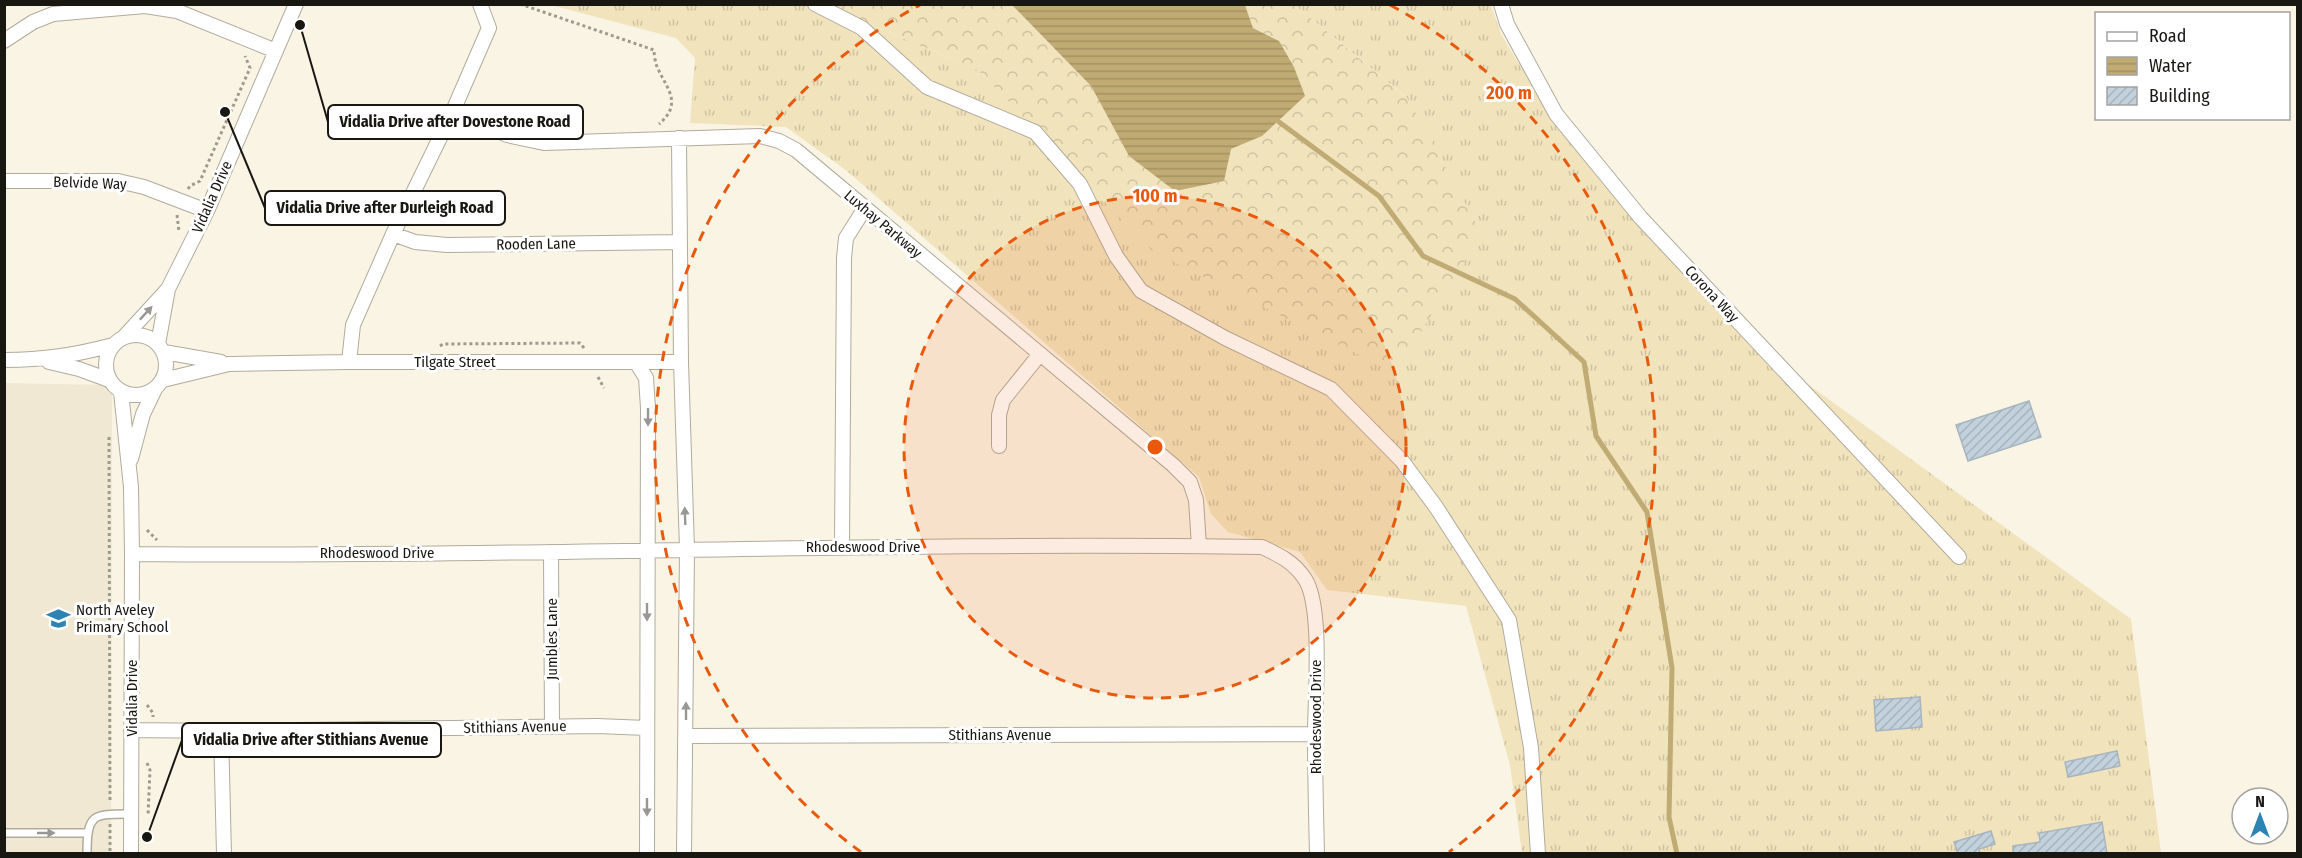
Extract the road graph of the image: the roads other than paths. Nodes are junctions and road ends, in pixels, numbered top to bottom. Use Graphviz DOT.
graph roads {
  1 [pos="296,4"];
  2 [pos="480,4"];
  3 [pos="815,4"];
  4 [pos="1501,4"];
  5 [pos="4,41"];
  6 [pos="276,51"];
  7 [pos="453,111"];
  8 [pos="679,138"];
  9 [pos="4,182"];
  10 [pos="865,208"];
  11 [pos="207,211"];
  12 [pos="393,234"];
  13 [pos="680,242"];
  14 [pos="168,289"];
  15 [pos="119,341"];
  16 [pos="161,348"];
  17 [pos="1040,354"];
  18 [pos="4,360"];
  19 [pos="41,360"];
  20 [pos="350,362"];
  21 [pos="636,362"];
  22 [pos="681,362"];
  23 [pos="229,364"];
  24 [pos="109,380"];
  25 [pos="159,385"];
  26 [pos="121,392"];
  27 [pos="999,446"];
  28 [pos="129,470"];
  29 [pos="1199,546"];
  30 [pos="842,547"];
  31 [pos="687,549"];
  32 [pos="647,551"];
  33 [pos="551,552"];
  34 [pos="132,554"];
  35 [pos="1959,557"];
  36 [pos="552,727"];
  37 [pos="647,728"];
  38 [pos="131,730"];
  39 [pos="220,731"];
  40 [pos="1315,734"];
  41 [pos="686,736"];
  42 [pos="131,814"];
  43 [pos="4,833"];
  44 [pos="87,833"];
  45 [pos="87,854"];
  46 [pos="131,854"];
  47 [pos="224,854"];
  48 [pos="647,854"];
  49 [pos="684,854"];
  50 [pos="1317,854"];
  51 [pos="1538,854"];
  1 -- 6 [label="street, Vidalia Drive"];
  2 -- 7 [label="street"];
  3 -- 51 [label="street"];
  4 -- 35 [label="street, Corona Way"];
  5 -- 6 [label="street"];
  6 -- 11 [label="street, Vidalia Drive"];
  7 -- 8 [label="street, Luxhay Parkway"];
  7 -- 12 [label="street"];
  8 -- 10 [label="street, Luxhay Parkway"];
  8 -- 13 [label="street"];
  9 -- 11 [label="street, Belvide Way"];
  10 -- 17 [label="street, Luxhay Parkway"];
  10 -- 30 [label="street"];
  11 -- 14 [label="street, Vidalia Drive"];
  12 -- 13 [label="street, Rooden Lane"];
  12 -- 20 [label="street"];
  13 -- 22 [label="street"];
  15 -- 14 [label="street, Vidalia Drive, one-way"];
  14 -- 16 [label="street, Vidalia Drive"];
  15 -- 16 [label="street"];
  15 -- 19 [label="street"];
  15 -- 24 [label="street"];
  16 -- 23 [label="street, Tilgate Street"];
  16 -- 25 [label="street"];
  17 -- 27 [label="street"];
  17 -- 29 [label="street, Luxhay Parkway"];
  18 -- 19 [label="street"];
  19 -- 24 [label="street"];
  20 -- 21 [label="street, Tilgate Street"];
  20 -- 23 [label="street, Tilgate Street"];
  21 -- 22 [label="street, Tilgate Street"];
  21 -- 32 [label="street, one-way"];
  31 -- 22 [label="street, one-way"];
  23 -- 25 [label="street, Tilgate Street"];
  24 -- 26 [label="street"];
  25 -- 26 [label="street"];
  25 -- 28 [label="street, Vidalia Drive"];
  26 -- 28 [label="street, Vidalia Drive"];
  28 -- 34 [label="street, Vidalia Drive"];
  29 -- 30 [label="street, Rhodeswood Drive"];
  29 -- 40 [label="street, Rhodeswood Drive"];
  30 -- 31 [label="street, Rhodeswood Drive"];
  31 -- 32 [label="street, Rhodeswood Drive"];
  41 -- 31 [label="street, one-way"];
  32 -- 33 [label="street, Rhodeswood Drive"];
  32 -- 37 [label="street, one-way"];
  33 -- 34 [label="street, Rhodeswood Drive"];
  33 -- 36 [label="street, Jumbles Lane"];
  34 -- 38 [label="street, Vidalia Drive"];
  36 -- 37 [label="street, Stithians Avenue"];
  36 -- 39 [label="street, Stithians Avenue"];
  37 -- 48 [label="street, one-way"];
  38 -- 39 [label="street, Stithians Avenue"];
  38 -- 42 [label="street, Vidalia Drive"];
  39 -- 47 [label="street"];
  40 -- 41 [label="street, Stithians Avenue"];
  40 -- 50 [label="street, Rhodeswood Drive"];
  41 -- 49 [label="street"];
  42 -- 44 [label="lane"];
  42 -- 46 [label="street, Vidalia Drive"];
  43 -- 44 [label="lane, one-way"];
  44 -- 45 [label="lane"];
}
